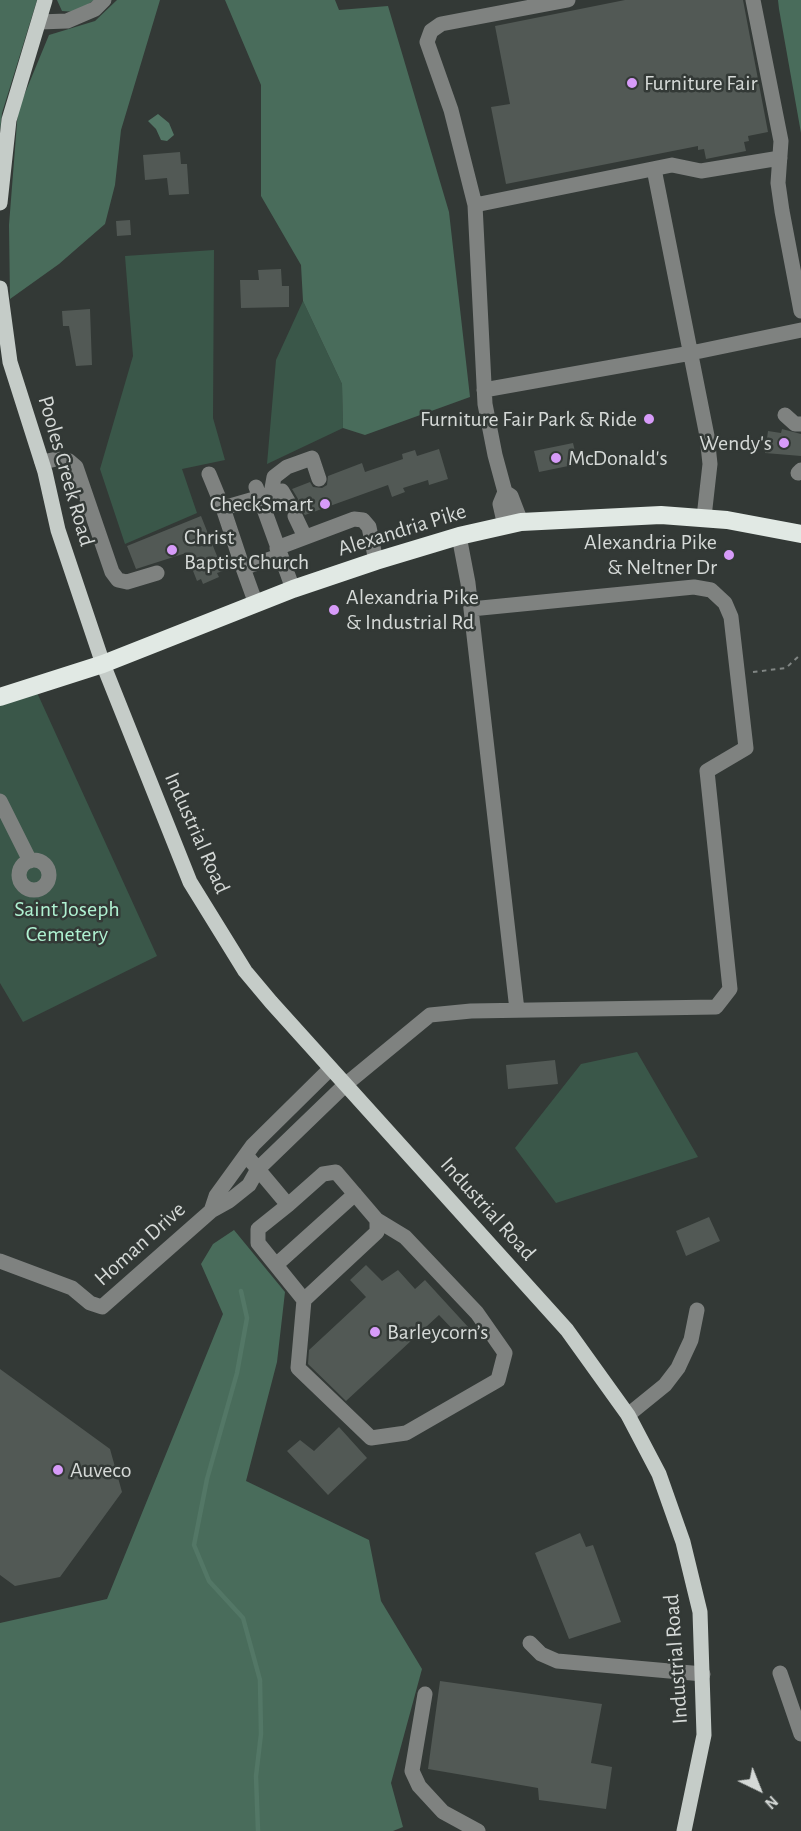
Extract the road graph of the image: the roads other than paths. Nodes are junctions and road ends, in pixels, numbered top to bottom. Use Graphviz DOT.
graph roads {
  1 [pos="45,0"];
  2 [pos="104,0"];
  3 [pos="568,0"];
  4 [pos="753,0"];
  5 [pos="39,22"];
  6 [pos="780,158"];
  7 [pos="654,169"];
  8 [pos="0,203"];
  9 [pos="475,206"];
  10 [pos="0,288"];
  11 [pos="801,311"];
  12 [pos="801,330"];
  13 [pos="3,341"];
  14 [pos="691,353"];
  15 [pos="484,390"];
  16 [pos="785,415"];
  17 [pos="801,424"];
  18 [pos="42,462"];
  19 [pos="209,474"];
  20 [pos="319,479"];
  21 [pos="262,493"];
  22 [pos="224,508"];
  23 [pos="704,518"];
  24 [pos="513,524"];
  25 [pos="801,534"];
  26 [pos="459,536"];
  27 [pos="305,537"];
  28 [pos="278,552"];
  29 [pos="376,561"];
  30 [pos="243,568"];
  31 [pos="158,573"];
  32 [pos="293,589"];
  33 [pos="256,604"];
  34 [pos="471,609"];
  35 [pos="103,664"];
  36 [pos="0,697"];
  37 [pos="0,801"];
  38 [pos="30,861"];
  39 [pos="518,1010"];
  40 [pos="330,1069"];
  41 [pos="345,1085"];
  42 [pos="246,1155"];
  43 [pos="258,1169"];
  44 [pos="355,1194"];
  45 [pos="288,1205"];
  46 [pos="211,1211"];
  47 [pos="377,1220"];
  48 [pos="0,1261"];
  49 [pos="276,1265"];
  50 [pos="304,1300"];
  51 [pos="697,1310"];
  52 [pos="628,1415"];
  53 [pos="530,1643"];
  54 [pos="780,1673"];
  55 [pos="703,1674"];
  56 [pos="424,1694"];
  57 [pos="801,1734"];
  58 [pos="478,1831"];
  59 [pos="684,1831"];
  1 -- 5 [label="main road"];
  2 -- 5 [label="street"];
  3 -- 9 [label="street"];
  4 -- 6 [label="street"];
  5 -- 8 [label="main road"];
  6 -- 7 [label="street"];
  6 -- 11 [label="street"];
  7 -- 9 [label="street"];
  7 -- 14 [label="street"];
  9 -- 15 [label="street"];
  10 -- 13 [label="main road, Pooles Creek Road"];
  12 -- 14 [label="street"];
  13 -- 18 [label="main road, Pooles Creek Road"];
  14 -- 15 [label="street"];
  14 -- 23 [label="street"];
  15 -- 24 [label="street"];
  16 -- 17 [label="street"];
  18 -- 31 [label="street"];
  18 -- 35 [label="main road, Pooles Creek Road"];
  19 -- 22 [label="street"];
  20 -- 21 [label="street"];
  21 -- 22 [label="street"];
  21 -- 27 [label="street"];
  21 -- 28 [label="street"];
  22 -- 30 [label="street"];
  23 -- 24 [label="highway, Alexandria Pike"];
  23 -- 25 [label="highway, Alexandria Pike"];
  24 -- 26 [label="highway, Alexandria Pike"];
  26 -- 29 [label="highway, Alexandria Pike"];
  26 -- 34 [label="street"];
  27 -- 28 [label="street"];
  27 -- 29 [label="street"];
  28 -- 30 [label="street"];
  28 -- 32 [label="street"];
  29 -- 32 [label="highway, Alexandria Pike"];
  30 -- 33 [label="street"];
  32 -- 33 [label="highway, Alexandria Pike"];
  33 -- 35 [label="highway, Alexandria Pike"];
  34 -- 39 [label="street"];
  34 -- 39 [label="street, Homan Drive"];
  35 -- 36 [label="highway, Alexandria Pike"];
  35 -- 40 [label="main road, Industrial Road"];
  37 -- 38 [label="street"];
  39 -- 41 [label="street, Homan Drive"];
  40 -- 41 [label="main road, Industrial Road"];
  40 -- 42 [label="street, Homan Drive"];
  41 -- 43 [label="street, Homan Drive"];
  41 -- 52 [label="main road, Industrial Road"];
  42 -- 43 [label="street"];
  42 -- 46 [label="street, Homan Drive"];
  43 -- 45 [label="street"];
  43 -- 46 [label="street, Homan Drive"];
  44 -- 45 [label="street"];
  44 -- 47 [label="street"];
  44 -- 49 [label="street"];
  45 -- 49 [label="street"];
  46 -- 48 [label="street, Homan Drive"];
  47 -- 50 [label="street"];
  47 -- 50 [label="street"];
  49 -- 50 [label="street"];
  51 -- 52 [label="street"];
  52 -- 55 [label="main road, Industrial Road"];
  53 -- 55 [label="street"];
  54 -- 57 [label="street"];
  55 -- 59 [label="main road, Industrial Road"];
  56 -- 58 [label="street"];
}
